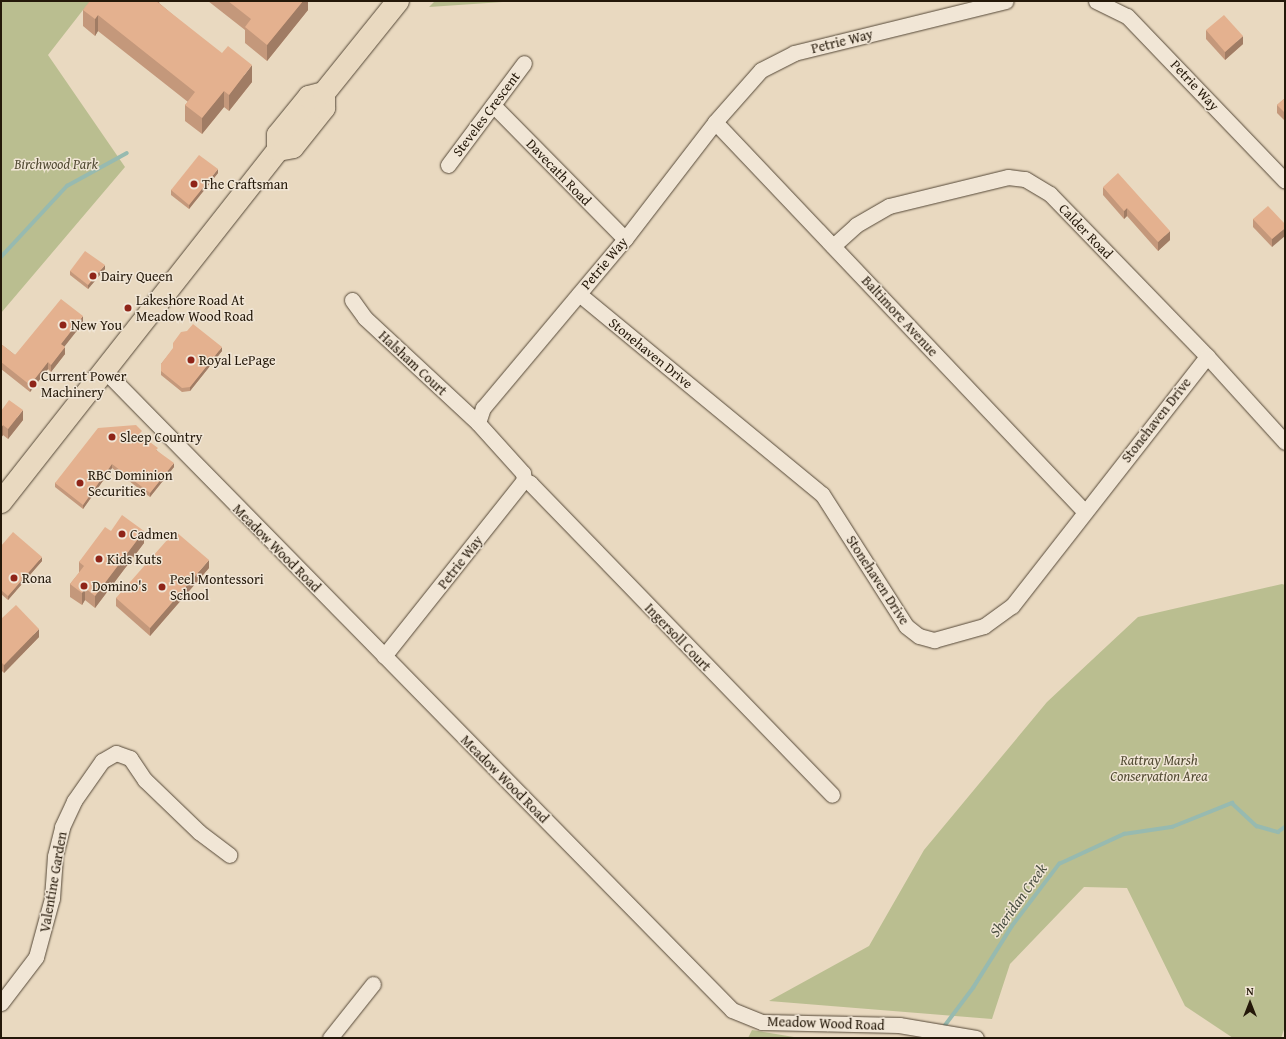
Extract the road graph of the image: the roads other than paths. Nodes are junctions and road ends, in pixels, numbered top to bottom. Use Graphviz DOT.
graph roads {
  1 [pos="398,1"];
  2 [pos="1006,1"];
  3 [pos="1096,1"];
  4 [pos="524,63"];
  5 [pos="493,104"];
  6 [pos="715,122"];
  7 [pos="448,165"];
  8 [pos="1285,181"];
  9 [pos="625,239"];
  10 [pos="833,246"];
  11 [pos="579,294"];
  12 [pos="352,300"];
  13 [pos="1206,356"];
  14 [pos="105,371"];
  15 [pos="478,423"];
  16 [pos="1285,442"];
  17 [pos="524,480"];
  18 [pos="1,502"];
  19 [pos="1084,511"];
  20 [pos="384,656"];
  21 [pos="832,795"];
  22 [pos="229,855"];
  23 [pos="373,984"];
  24 [pos="1,1002"];
  25 [pos="330,1038"];
  26 [pos="976,1038"];
  1 -- 14 [label="main road"];
  2 -- 6 [label="street, Petrie Way"];
  3 -- 8 [label="street, Petrie Way"];
  4 -- 5 [label="street, Steveles Crescent"];
  5 -- 7 [label="street, Steveles Crescent"];
  5 -- 9 [label="street, Davecath Road"];
  6 -- 9 [label="street, Petrie Way"];
  6 -- 10 [label="street, Baltimore Avenue"];
  9 -- 11 [label="street, Petrie Way"];
  10 -- 13 [label="street, Calder Road"];
  10 -- 19 [label="street, Baltimore Avenue"];
  11 -- 15 [label="street, Petrie Way"];
  11 -- 19 [label="street, Stonehaven Drive"];
  12 -- 15 [label="street, Halsham Court"];
  13 -- 16 [label="street, Calder Road"];
  13 -- 19 [label="street, Stonehaven Drive"];
  14 -- 18 [label="main road"];
  14 -- 20 [label="street, Meadow Wood Road"];
  15 -- 17 [label="street"];
  17 -- 20 [label="street, Petrie Way"];
  17 -- 21 [label="street, Ingersoll Court"];
  20 -- 26 [label="street, Meadow Wood Road"];
  22 -- 24 [label="street, Valentine Garden"];
  23 -- 25 [label="street"];
}
